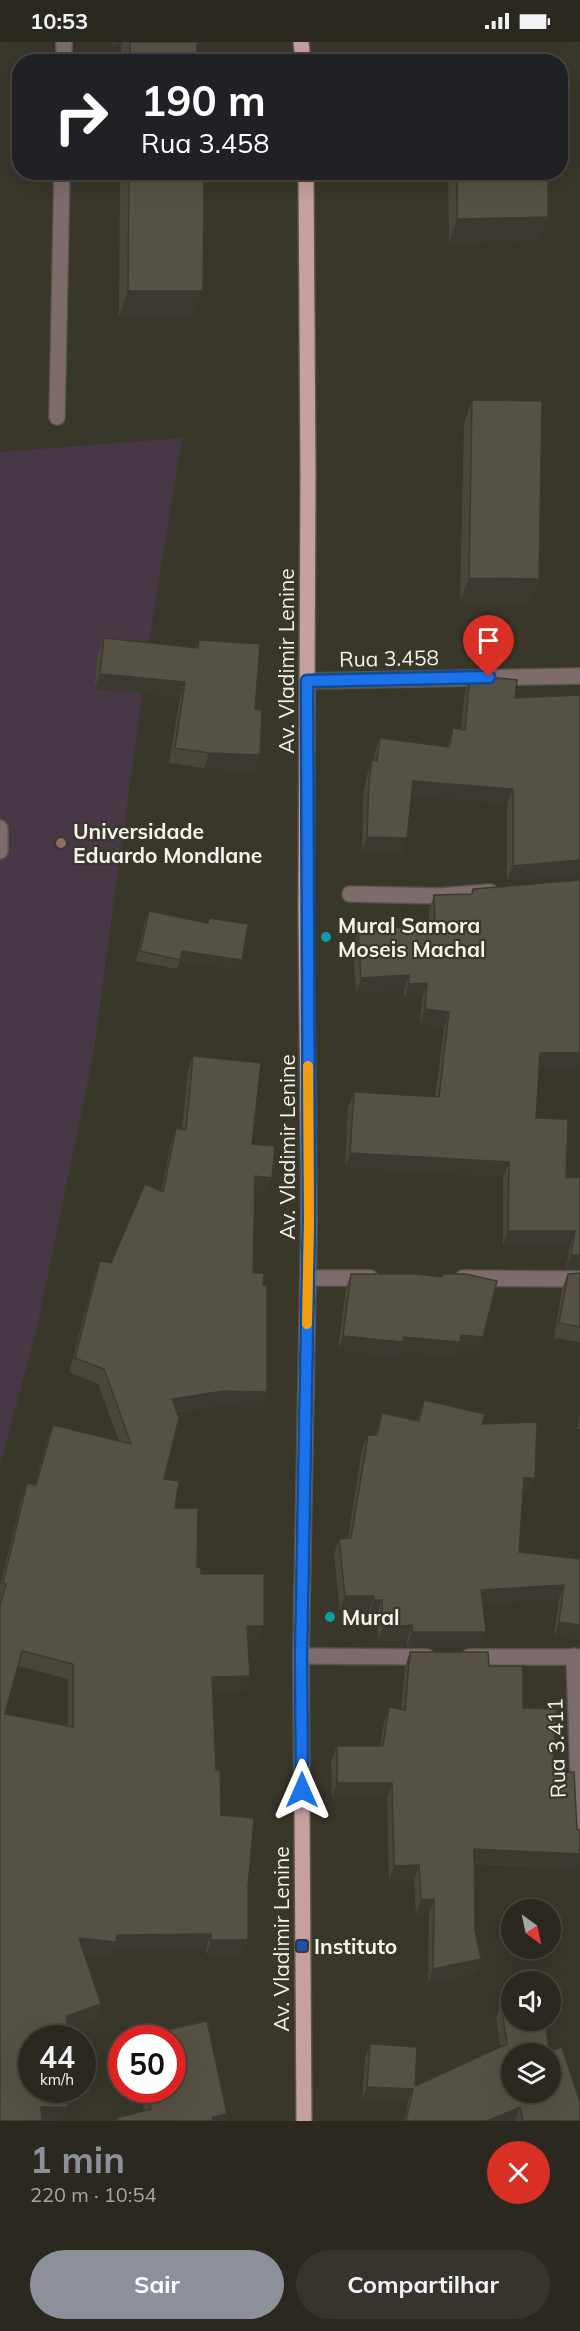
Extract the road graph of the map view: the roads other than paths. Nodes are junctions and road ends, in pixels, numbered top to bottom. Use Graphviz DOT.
graph roads {
  1 [pos="62,180"];
  2 [pos="306,180"];
  3 [pos="57,417"];
  4 [pos="580,676"];
  5 [pos="307,681"];
  6 [pos="0,828"];
  7 [pos="0,851"];
  8 [pos="510,890"];
  9 [pos="350,894"];
  10 [pos="308,1278"];
  11 [pos="388,1278"];
  12 [pos="446,1278"];
  13 [pos="580,1278"];
  14 [pos="301,1656"];
  15 [pos="577,1656"];
  16 [pos="580,1838"];
  17 [pos="303,2121"];
  1 -- 3 [label="street"];
  2 -- 5 [label="main road, Av. Vladimir Lenine"];
  4 -- 5 [label="street, Rua 3.458"];
  5 -- 10 [label="main road, Av. Vladimir Lenine"];
  6 -- 7 [label="street"];
  8 -- 9 [label="street"];
  10 -- 11 [label="street"];
  10 -- 14 [label="main road, Av. Vladimir Lenine"];
  12 -- 13 [label="street"];
  14 -- 15 [label="street"];
  14 -- 17 [label="main road, Av. Vladimir Lenine"];
  15 -- 16 [label="street, Rua 3.411"];
}
